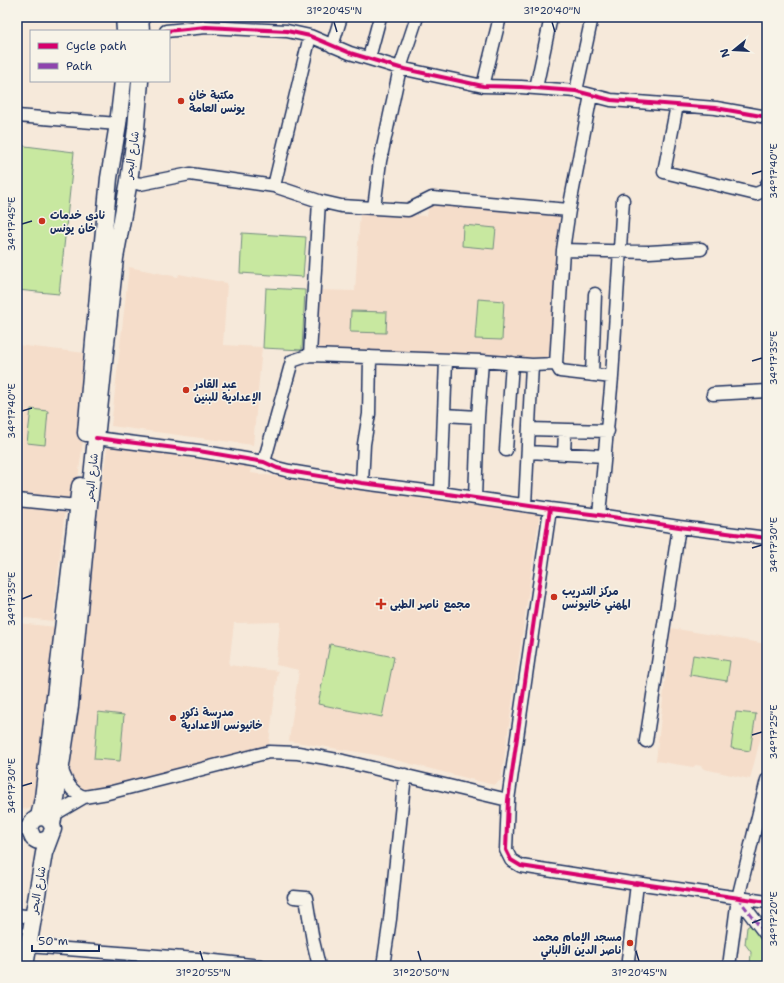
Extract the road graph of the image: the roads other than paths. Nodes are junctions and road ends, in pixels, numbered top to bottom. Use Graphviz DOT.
graph roads {
  1 [pos="124,17"];
  2 [pos="140,17"];
  3 [pos="341,17"];
  4 [pos="380,17"];
  5 [pos="417,17"];
  6 [pos="500,17"];
  7 [pos="551,17"];
  8 [pos="592,17"];
  9 [pos="125,30"];
  10 [pos="141,30"];
  11 [pos="170,31"];
  12 [pos="310,36"];
  13 [pos="332,46"];
  14 [pos="369,58"];
  15 [pos="400,68"];
  16 [pos="123,82"];
  17 [pos="140,82"];
  18 [pos="483,86"];
  19 [pos="536,88"];
  20 [pos="576,91"];
  21 [pos="591,95"];
  22 [pos="678,105"];
  23 [pos="17,116"];
  24 [pos="767,117"];
  25 [pos="118,124"];
  26 [pos="109,178"];
  27 [pos="129,181"];
  28 [pos="767,184"];
  29 [pos="274,186"];
  30 [pos="623,200"];
  31 [pos="319,201"];
  32 [pos="374,208"];
  33 [pos="569,210"];
  34 [pos="700,249"];
  35 [pos="563,250"];
  36 [pos="620,252"];
  37 [pos="595,294"];
  38 [pos="310,355"];
  39 [pos="370,357"];
  40 [pos="446,360"];
  41 [pos="482,362"];
  42 [pos="512,363"];
  43 [pos="556,364"];
  44 [pos="532,365"];
  45 [pos="592,375"];
  46 [pos="612,377"];
  47 [pos="767,391"];
  48 [pos="713,394"];
  49 [pos="444,415"];
  50 [pos="478,417"];
  51 [pos="529,428"];
  52 [pos="565,430"];
  53 [pos="608,431"];
  54 [pos="96,438"];
  55 [pos="506,450"];
  56 [pos="528,452"];
  57 [pos="564,454"];
  58 [pos="605,456"];
  59 [pos="264,462"];
  60 [pos="362,483"];
  61 [pos="441,493"];
  62 [pos="475,498"];
  63 [pos="17,500"];
  64 [pos="525,505"];
  65 [pos="77,506"];
  66 [pos="550,509"];
  67 [pos="599,515"];
  68 [pos="679,527"];
  69 [pos="767,538"];
  70 [pos="646,741"];
  71 [pos="61,768"];
  72 [pos="405,775"];
  73 [pos="767,780"];
  74 [pos="84,797"];
  75 [pos="508,800"];
  76 [pos="39,827"];
  77 [pos="637,884"];
  78 [pos="294,897"];
  79 [pos="738,898"];
  80 [pos="767,902"];
  81 [pos="25,916"];
  82 [pos="767,936"];
  83 [pos="22,947"];
  84 [pos="25,966"];
  85 [pos="260,966"];
  86 [pos="319,966"];
  87 [pos="383,966"];
  88 [pos="630,966"];
  89 [pos="728,966"];
  1 -- 9 [label="main road"];
  2 -- 10 [label="main road"];
  3 -- 13 [label="street"];
  4 -- 14 [label="street"];
  5 -- 15 [label="street"];
  6 -- 18 [label="street"];
  7 -- 19 [label="street"];
  8 -- 20 [label="street"];
  11 -- 12 [label="street"];
  12 -- 13 [label="street"];
  12 -- 29 [label="street"];
  13 -- 14 [label="street"];
  14 -- 15 [label="street"];
  15 -- 18 [label="street"];
  15 -- 32 [label="street"];
  16 -- 25 [label="main road, شارع البحر"];
  17 -- 27 [label="main road, شارع البحر"];
  18 -- 19 [label="street"];
  19 -- 20 [label="street"];
  20 -- 21 [label="street"];
  21 -- 22 [label="street"];
  21 -- 33 [label="street"];
  22 -- 24 [label="street"];
  22 -- 28 [label="street"];
  23 -- 25 [label="street"];
  25 -- 26 [label="main road, شارع البحر"];
  26 -- 27 [label="main road"];
  26 -- 65 [label="main road, شارع البحر"];
  27 -- 29 [label="street"];
  27 -- 54 [label="main road, شارع البحر"];
  29 -- 31 [label="street"];
  30 -- 36 [label="street"];
  31 -- 32 [label="street"];
  31 -- 38 [label="street"];
  32 -- 33 [label="street"];
  33 -- 35 [label="street"];
  34 -- 36 [label="street"];
  35 -- 36 [label="street"];
  35 -- 43 [label="street"];
  36 -- 46 [label="street"];
  37 -- 45 [label="street"];
  38 -- 39 [label="street"];
  38 -- 59 [label="street"];
  39 -- 40 [label="street"];
  39 -- 60 [label="street"];
  40 -- 41 [label="street"];
  40 -- 49 [label="street"];
  41 -- 42 [label="street"];
  41 -- 50 [label="street"];
  42 -- 44 [label="street"];
  42 -- 55 [label="street"];
  43 -- 44 [label="street"];
  43 -- 45 [label="street"];
  44 -- 51 [label="street"];
  45 -- 46 [label="street"];
  46 -- 53 [label="street"];
  47 -- 48 [label="street"];
  49 -- 50 [label="street"];
  49 -- 61 [label="street"];
  50 -- 62 [label="street"];
  51 -- 52 [label="street"];
  51 -- 56 [label="street"];
  52 -- 53 [label="street"];
  52 -- 57 [label="street"];
  53 -- 58 [label="street"];
  54 -- 59 [label="street"];
  54 -- 71 [label="main road, شارع البحر"];
  56 -- 57 [label="street"];
  56 -- 64 [label="street"];
  57 -- 58 [label="street"];
  58 -- 67 [label="street"];
  59 -- 60 [label="street"];
  60 -- 61 [label="street"];
  61 -- 62 [label="street"];
  62 -- 64 [label="street"];
  63 -- 65 [label="street"];
  64 -- 66 [label="street"];
  65 -- 76 [label="main road, شارع البحر"];
  66 -- 67 [label="street"];
  66 -- 75 [label="street"];
  67 -- 68 [label="street"];
  68 -- 69 [label="street"];
  68 -- 70 [label="street"];
  71 -- 74 [label="street"];
  71 -- 76 [label="main road, شارع البحر"];
  72 -- 74 [label="street"];
  72 -- 75 [label="street"];
  72 -- 87 [label="street"];
  73 -- 79 [label="street"];
  74 -- 76 [label="street"];
  75 -- 77 [label="street"];
  76 -- 81 [label="main road, شارع البحر"];
  77 -- 79 [label="street"];
  77 -- 88 [label="street"];
  78 -- 86 [label="street"];
  79 -- 80 [label="street"];
  79 -- 82 [label="street"];
  79 -- 89 [label="street"];
  81 -- 83 [label="main road, شارع البحر"];
  83 -- 84 [label="main road, شارع البحر"];
  83 -- 85 [label="street"];
}
